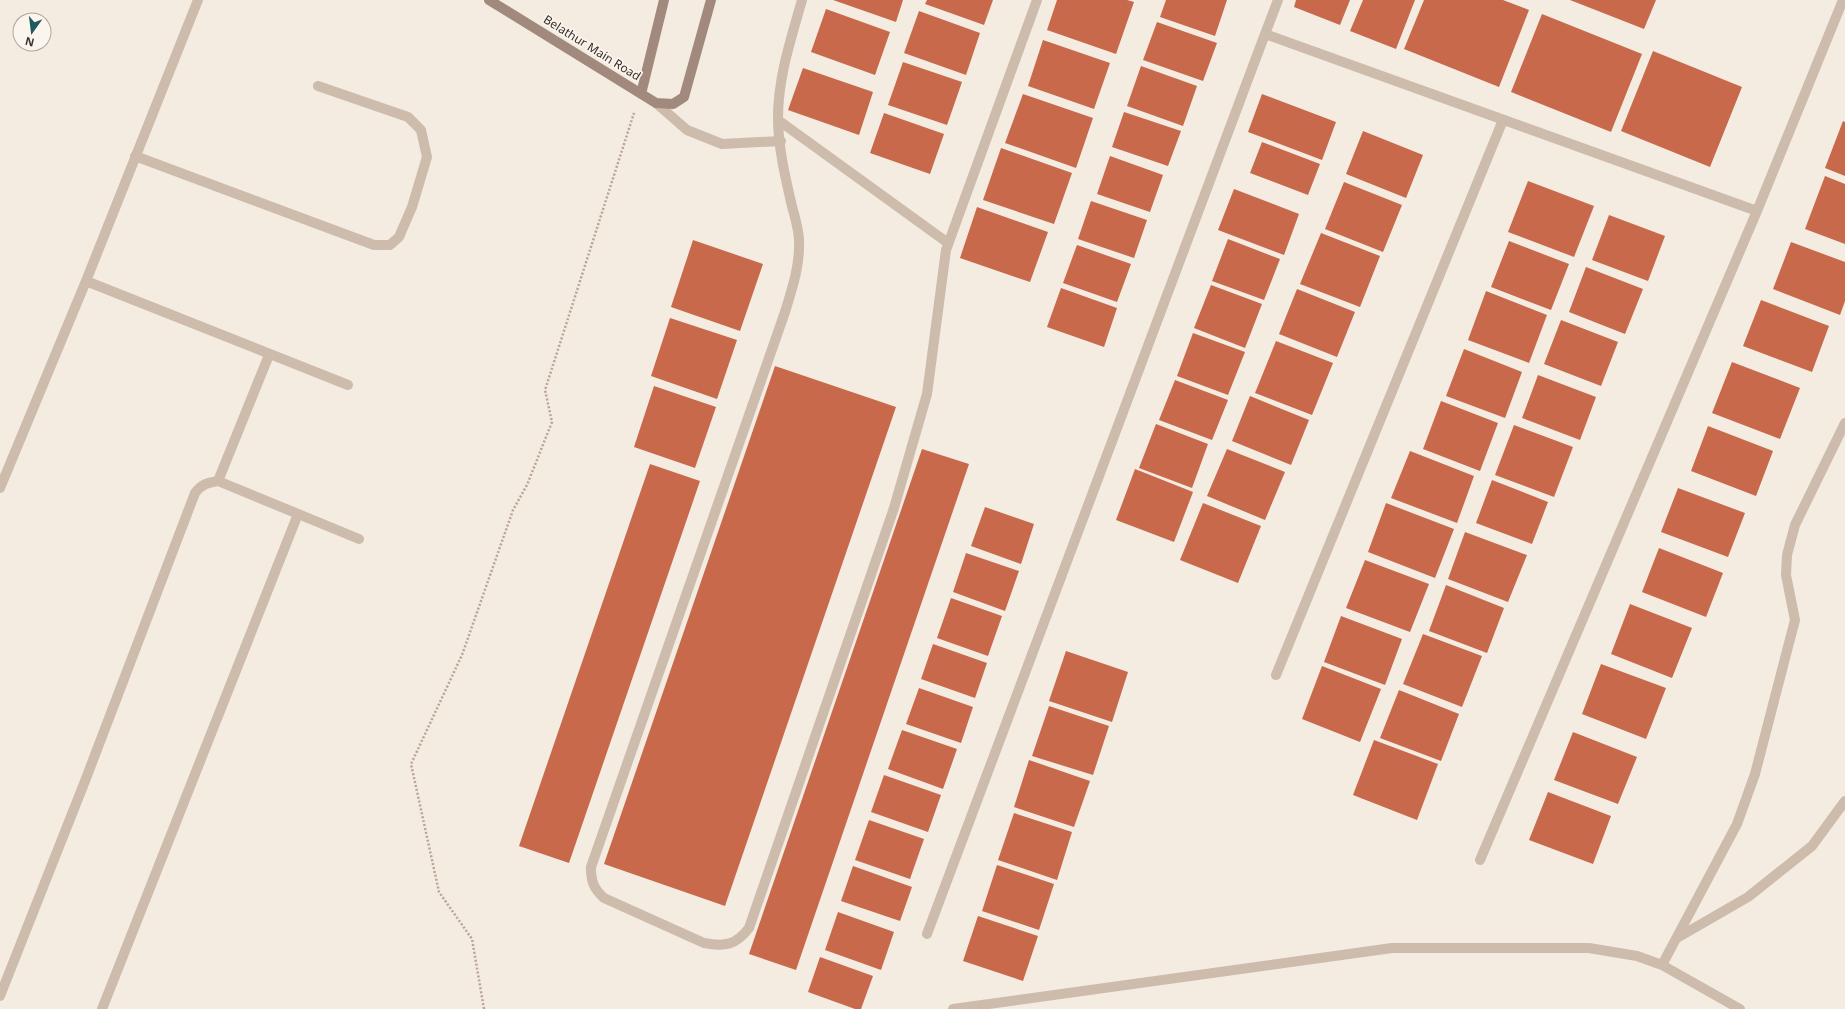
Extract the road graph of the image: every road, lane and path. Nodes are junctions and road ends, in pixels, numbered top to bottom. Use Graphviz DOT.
graph roads {
  1 [pos="198,0"];
  2 [pos="489,0"];
  3 [pos="664,0"];
  4 [pos="711,0"];
  5 [pos="802,0"];
  6 [pos="1037,0"];
  7 [pos="1278,0"];
  8 [pos="1843,0"];
  9 [pos="1265,34"];
  10 [pos="318,86"];
  11 [pos="641,94"];
  12 [pos="656,103"];
  13 [pos="778,120"];
  14 [pos="1503,120"];
  15 [pos="781,141"];
  16 [pos="135,156"];
  17 [pos="1757,212"];
  18 [pos="948,243"];
  19 [pos="86,281"];
  20 [pos="269,355"];
  21 [pos="348,386"];
  22 [pos="1845,422"];
  23 [pos="218,481"];
  24 [pos="0,488"];
  25 [pos="298,514"];
  26 [pos="359,539"];
  27 [pos="1276,675"];
  28 [pos="1845,801"];
  29 [pos="1480,860"];
  30 [pos="927,934"];
  31 [pos="1676,939"];
  32 [pos="1662,965"];
  33 [pos="0,996"];
  34 [pos="102,1009"];
  35 [pos="484,1009"];
  36 [pos="953,1009"];
  37 [pos="1740,1009"];
  1 -- 16 [label="street"];
  2 -- 11 [label="street, Belathur Main Road"];
  3 -- 11 [label="street, Belathur Main Road"];
  4 -- 12 [label="street"];
  5 -- 13 [label="street"];
  6 -- 18 [label="street"];
  7 -- 9 [label="street"];
  8 -- 17 [label="street"];
  9 -- 14 [label="street"];
  9 -- 30 [label="street"];
  10 -- 16 [label="street"];
  11 -- 12 [label="street, Belathur Main Road"];
  11 -- 35 [label="path"];
  12 -- 15 [label="street"];
  13 -- 15 [label="street"];
  13 -- 18 [label="street"];
  14 -- 17 [label="street"];
  14 -- 27 [label="street"];
  15 -- 18 [label="street"];
  16 -- 19 [label="street"];
  17 -- 29 [label="street"];
  19 -- 20 [label="street"];
  19 -- 24 [label="street"];
  20 -- 21 [label="street"];
  20 -- 23 [label="street"];
  22 -- 31 [label="street"];
  23 -- 25 [label="street"];
  23 -- 33 [label="street"];
  25 -- 26 [label="street"];
  25 -- 34 [label="street"];
  28 -- 31 [label="street"];
  31 -- 32 [label="street"];
  32 -- 36 [label="street"];
  32 -- 37 [label="street"];
}
